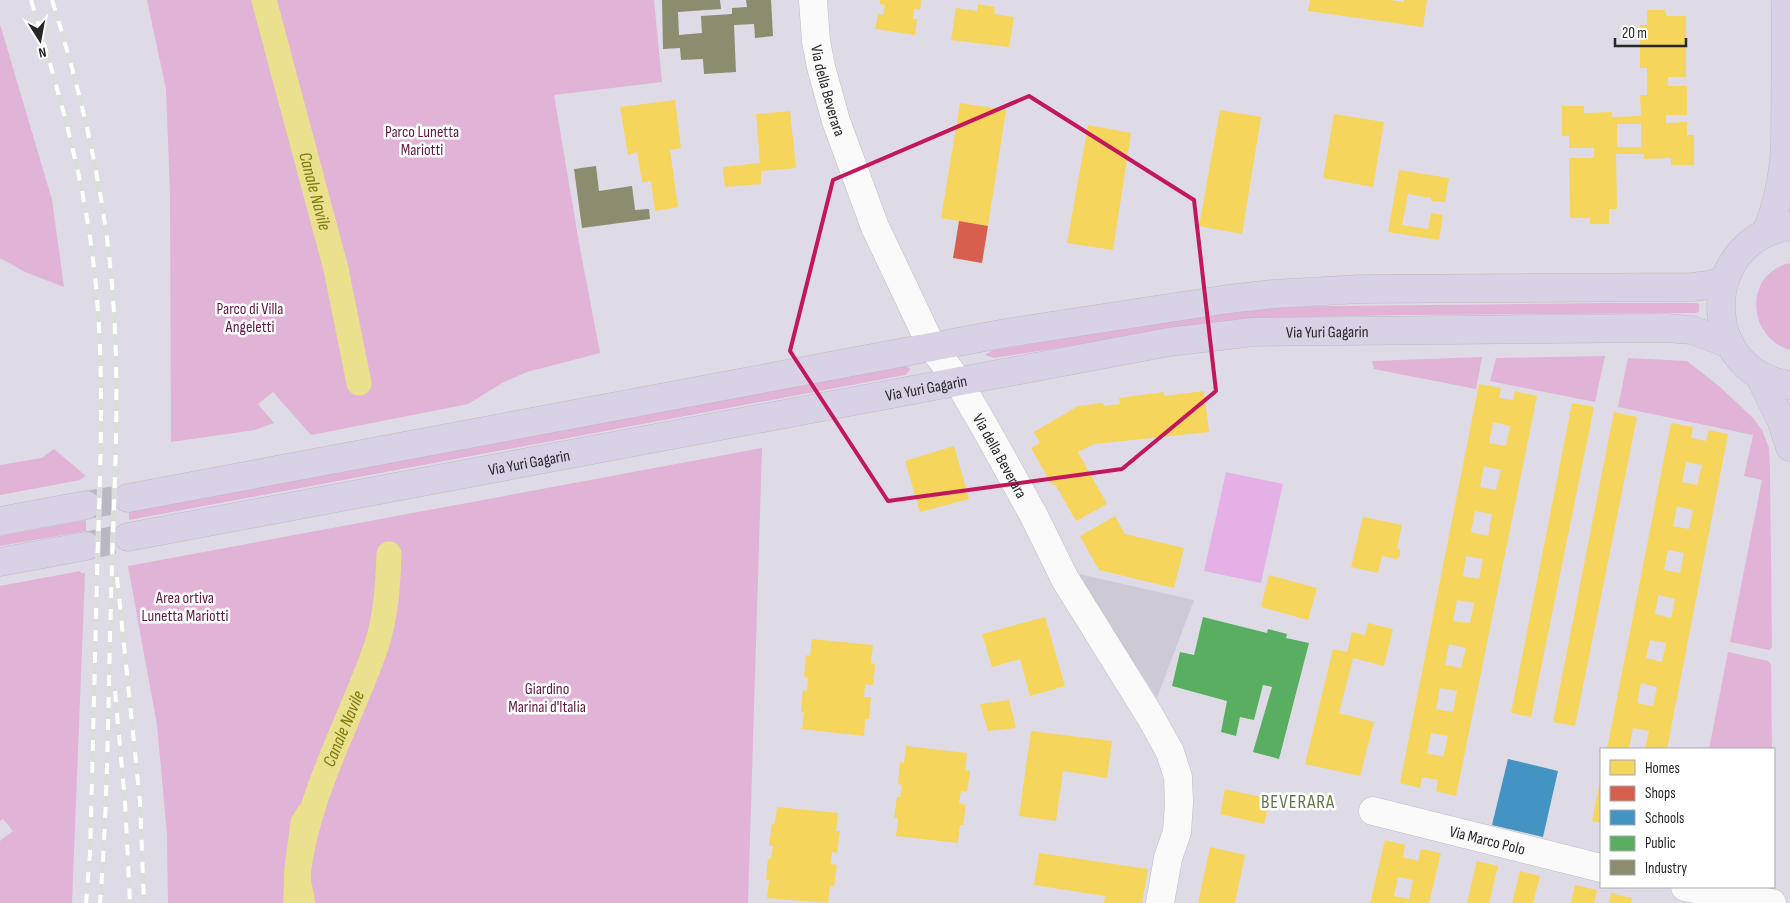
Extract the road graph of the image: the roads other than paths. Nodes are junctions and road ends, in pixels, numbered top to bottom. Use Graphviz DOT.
graph roads {
  1 [pos="813,0"];
  2 [pos="1786,0"];
  3 [pos="1778,229"];
  4 [pos="1724,280"];
  5 [pos="1730,344"];
  6 [pos="932,347"];
  7 [pos="1759,374"];
  8 [pos="958,381"];
  9 [pos="1790,385"];
  10 [pos="1790,447"];
  11 [pos="128,498"];
  12 [pos="86,505"];
  13 [pos="0,521"];
  14 [pos="128,537"];
  15 [pos="86,546"];
  16 [pos="0,562"];
  17 [pos="1373,811"];
  18 [pos="1600,868"];
  19 [pos="1690,888"];
  20 [pos="1160,903"];
  21 [pos="1772,903"];
  1 -- 6 [label="street, Via della Beverara"];
  2 -- 3 [label="main road"];
  3 -- 4 [label="main road"];
  4 -- 5 [label="main road"];
  4 -- 6 [label="main road"];
  5 -- 7 [label="main road"];
  5 -- 8 [label="main road, Via Yuri Gagarin"];
  6 -- 8 [label="street, Via della Beverara"];
  6 -- 11 [label="main road"];
  7 -- 9 [label="main road"];
  7 -- 10 [label="main road"];
  8 -- 14 [label="main road, Via Yuri Gagarin"];
  8 -- 20 [label="street, Via della Beverara"];
  12 -- 13 [label="main road"];
  15 -- 16 [label="main road"];
  17 -- 18 [label="street, Via Marco Polo"];
  19 -- 21 [label="street"];
}
